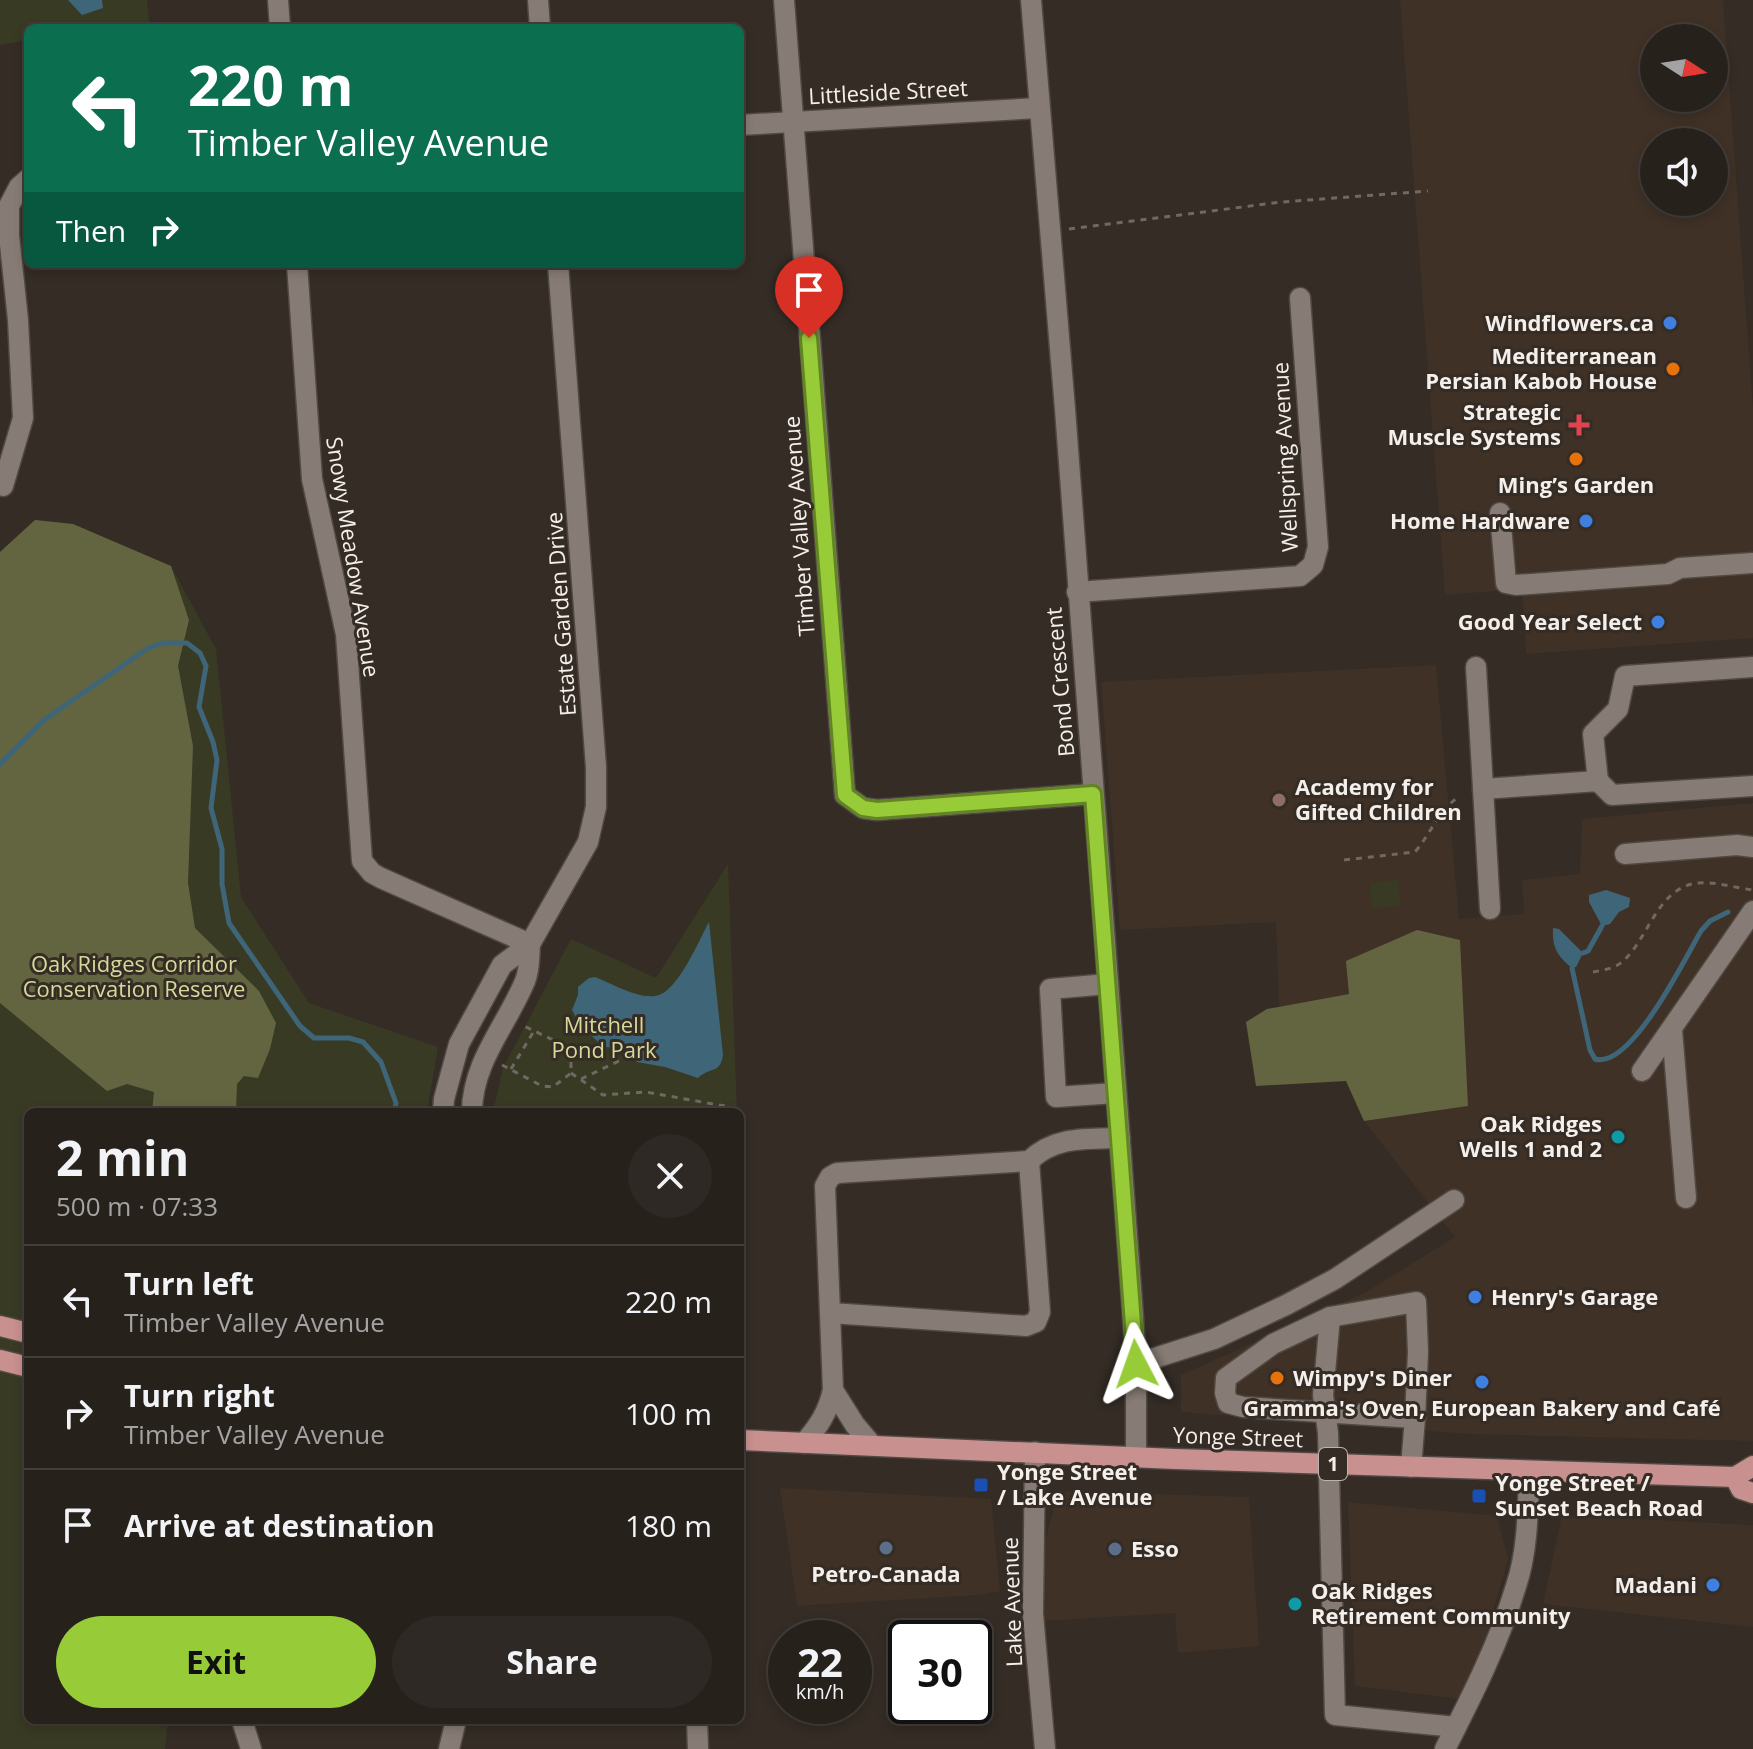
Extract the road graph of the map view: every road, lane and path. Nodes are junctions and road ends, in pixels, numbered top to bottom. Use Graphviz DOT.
graph roads {
  1 [pos="278,0"];
  2 [pos="538,0"];
  3 [pos="784,0"];
  4 [pos="1031,0"];
  5 [pos="280,24"];
  6 [pos="540,24"];
  7 [pos="1039,108"];
  8 [pos="793,121"];
  9 [pos="744,125"];
  10 [pos="24,183"];
  11 [pos="1428,191"];
  12 [pos="1066,230"];
  13 [pos="297,268"];
  14 [pos="558,268"];
  15 [pos="1300,298"];
  16 [pos="3,486"];
  17 [pos="1500,513"];
  18 [pos="1753,563"];
  19 [pos="1077,592"];
  20 [pos="1476,667"];
  21 [pos="1753,667"];
  22 [pos="1598,781"];
  23 [pos="1753,786"];
  24 [pos="1483,789"];
  25 [pos="1093,794"];
  26 [pos="1457,798"];
  27 [pos="1753,847"];
  28 [pos="1625,854"];
  29 [pos="1344,860"];
  30 [pos="1753,890"];
  31 [pos="1490,909"];
  32 [pos="1753,911"];
  33 [pos="530,944"];
  34 [pos="1593,972"];
  35 [pos="1108,984"];
  36 [pos="522,1025"];
  37 [pos="1672,1030"];
  38 [pos="534,1031"];
  39 [pos="511,1046"];
  40 [pos="521,1052"];
  41 [pos="621,1060"];
  42 [pos="502,1065"];
  43 [pos="511,1069"];
  44 [pos="1642,1071"];
  45 [pos="571,1073"];
  46 [pos="580,1080"];
  47 [pos="1116,1093"];
  48 [pos="730,1107"];
  49 [pos="443,1108"];
  50 [pos="472,1108"];
  51 [pos="1120,1138"];
  52 [pos="1029,1161"];
  53 [pos="1686,1198"];
  54 [pos="1454,1200"];
  55 [pos="830,1313"];
  56 [pos="1330,1317"];
  57 [pos="0,1326"];
  58 [pos="24,1332"];
  59 [pos="0,1360"];
  60 [pos="1136,1364"];
  61 [pos="24,1366"];
  62 [pos="833,1390"];
  63 [pos="1326,1413"];
  64 [pos="1415,1418"];
  65 [pos="744,1440"];
  66 [pos="804,1443"];
  67 [pos="872,1445"];
  68 [pos="1035,1452"];
  69 [pos="1136,1457"];
  70 [pos="1328,1464"];
  71 [pos="1411,1467"];
  72 [pos="1529,1471"];
  73 [pos="1744,1471"];
  74 [pos="1753,1493"];
  75 [pos="243,1724"];
  76 [pos="455,1724"];
  77 [pos="697,1724"];
  78 [pos="1456,1727"];
  79 [pos="251,1749"];
  80 [pos="449,1749"];
  81 [pos="698,1749"];
  82 [pos="1045,1749"];
  83 [pos="1445,1749"];
  1 -- 5 [label="street"];
  2 -- 6 [label="street"];
  3 -- 8 [label="street, Timber Valley Avenue"];
  4 -- 7 [label="street, Bond Crescent"];
  7 -- 8 [label="street, Littleside Street"];
  7 -- 19 [label="street, Bond Crescent"];
  8 -- 9 [label="street, Littleside Street"];
  8 -- 25 [label="street, Timber Valley Avenue"];
  10 -- 16 [label="street"];
  11 -- 12 [label="path"];
  13 -- 33 [label="street, Snowy Meadow Avenue"];
  14 -- 33 [label="street, Estate Garden Drive"];
  15 -- 19 [label="street, Wellspring Avenue"];
  17 -- 18 [label="street"];
  19 -- 25 [label="street, Bond Crescent"];
  20 -- 24 [label="street"];
  21 -- 22 [label="street"];
  22 -- 23 [label="street"];
  22 -- 24 [label="street"];
  24 -- 31 [label="street"];
  25 -- 35 [label="street, Bond Crescent"];
  26 -- 29 [label="path"];
  27 -- 28 [label="street"];
  30 -- 34 [label="path"];
  32 -- 37 [label="street"];
  33 -- 49 [label="street, Estate Garden Drive"];
  33 -- 50 [label="street, Estate Garden Drive"];
  35 -- 47 [label="street, Bond Crescent"];
  35 -- 47 [label="street"];
  36 -- 38 [label="path"];
  37 -- 44 [label="street"];
  37 -- 53 [label="street"];
  38 -- 40 [label="path"];
  38 -- 45 [label="path"];
  39 -- 40 [label="path"];
  40 -- 43 [label="path"];
  41 -- 46 [label="path"];
  42 -- 43 [label="path"];
  43 -- 45 [label="path"];
  45 -- 46 [label="path"];
  46 -- 48 [label="path"];
  47 -- 51 [label="street, Bond Crescent"];
  51 -- 52 [label="street"];
  51 -- 60 [label="street, Bond Crescent"];
  52 -- 55 [label="street"];
  52 -- 55 [label="street"];
  54 -- 60 [label="street"];
  55 -- 62 [label="street"];
  56 -- 63 [label="street"];
  56 -- 63 [label="street"];
  56 -- 64 [label="street"];
  57 -- 58 [label="main road"];
  59 -- 61 [label="main road"];
  60 -- 69 [label="street, Bond Crescent"];
  62 -- 66 [label="street"];
  62 -- 67 [label="street"];
  63 -- 64 [label="street"];
  63 -- 70 [label="street"];
  64 -- 71 [label="street"];
  65 -- 66 [label="main road, Yonge Street / 1"];
  66 -- 67 [label="main road, Yonge Street / 1"];
  67 -- 68 [label="main road, Yonge Street / 1"];
  68 -- 69 [label="main road, Yonge Street / 1"];
  68 -- 82 [label="street, Lake Avenue"];
  69 -- 70 [label="main road, Yonge Street / 1"];
  70 -- 71 [label="main road, Yonge Street / 1"];
  70 -- 78 [label="street"];
  71 -- 72 [label="main road, Yonge Street / 1"];
  72 -- 73 [label="main road, Yonge Street / 1"];
  72 -- 78 [label="street"];
  73 -- 74 [label="main road, Yonge Street / 1"];
  75 -- 79 [label="street"];
  76 -- 80 [label="street"];
  77 -- 81 [label="street"];
  78 -- 83 [label="street"];
}
